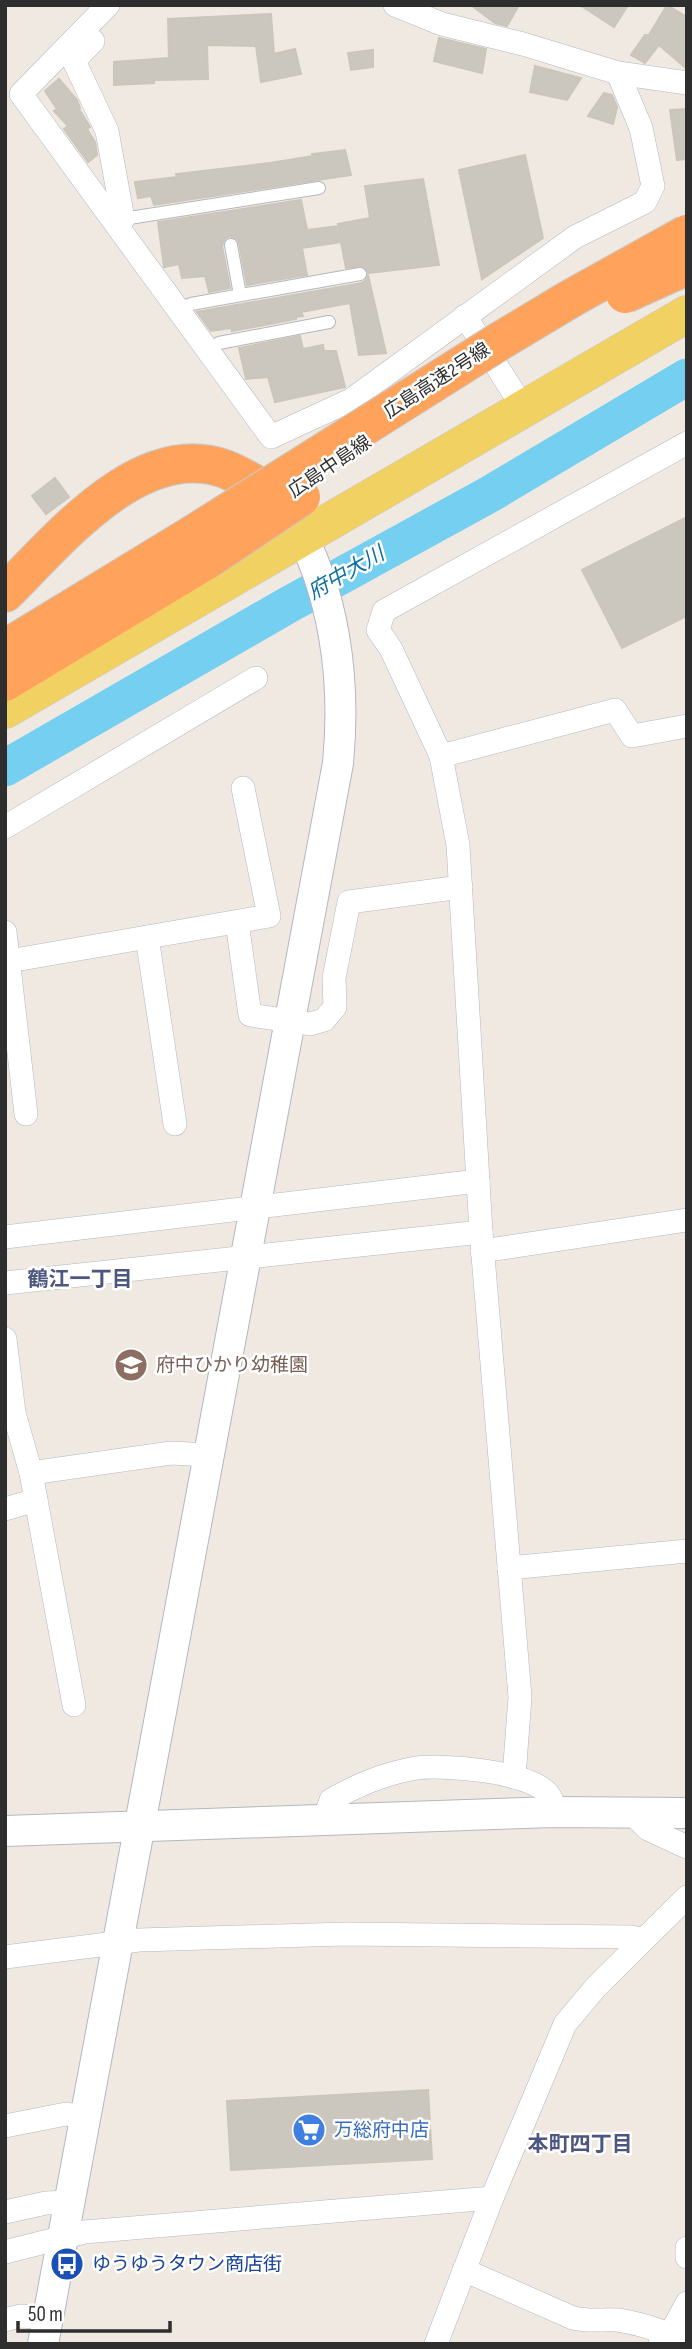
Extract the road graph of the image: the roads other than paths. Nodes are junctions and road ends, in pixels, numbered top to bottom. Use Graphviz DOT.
graph roads {
  1 [pos="108,5"];
  2 [pos="395,5"];
  3 [pos="93,41"];
  4 [pos="618,73"];
  5 [pos="687,83"];
  6 [pos="319,188"];
  7 [pos="120,222"];
  8 [pos="687,234"];
  9 [pos="231,245"];
  10 [pos="687,254"];
  11 [pos="687,266"];
  12 [pos="360,274"];
  13 [pos="240,295"];
  14 [pos="178,309"];
  15 [pos="687,314"];
  16 [pos="465,316"];
  17 [pos="329,322"];
  18 [pos="207,349"];
  19 [pos="492,358"];
  20 [pos="524,409"];
  21 [pos="687,443"];
  22 [pos="282,500"];
  23 [pos="307,547"];
  24 [pos="200,548"];
  25 [pos="5,593"];
  26 [pos="5,650"];
  27 [pos="256,678"];
  28 [pos="5,682"];
  29 [pos="5,710"];
  30 [pos="687,726"];
  31 [pos="441,757"];
  32 [pos="243,788"];
  33 [pos="5,827"];
  34 [pos="461,887"];
  35 [pos="237,922"];
  36 [pos="5,932"];
  37 [pos="147,937"];
  38 [pos="9,961"];
  39 [pos="290,1022"];
  40 [pos="26,1114"];
  41 [pos="174,1124"];
  42 [pos="478,1181"];
  43 [pos="256,1208"];
  44 [pos="687,1220"];
  45 [pos="5,1237"];
  46 [pos="481,1242"];
  47 [pos="247,1256"];
  48 [pos="5,1283"];
  49 [pos="5,1339"];
  50 [pos="10,1414"];
  51 [pos="209,1455"];
  52 [pos="31,1473"];
  53 [pos="36,1500"];
  54 [pos="5,1508"];
  55 [pos="687,1551"];
  56 [pos="509,1568"];
  57 [pos="74,1705"];
  58 [pos="514,1777"];
  59 [pos="554,1812"];
  60 [pos="632,1813"];
  61 [pos="687,1813"];
  62 [pos="324,1820"];
  63 [pos="140,1826"];
  64 [pos="5,1831"];
  65 [pos="687,1847"];
  66 [pos="687,1897"];
  67 [pos="643,1940"];
  68 [pos="118,1943"];
  69 [pos="5,1957"];
  70 [pos="85,2117"];
  71 [pos="5,2126"];
  72 [pos="492,2198"];
  73 [pos="69,2203"];
  74 [pos="5,2212"];
  75 [pos="62,2238"];
  76 [pos="687,2249"];
  77 [pos="5,2252"];
  78 [pos="687,2257"];
  79 [pos="464,2270"];
  80 [pos="687,2303"];
  81 [pos="5,2320"];
  82 [pos="46,2331"];
  83 [pos="672,2340"];
  84 [pos="436,2344"];
  1 -- 7 [label="street"];
  2 -- 4 [label="street"];
  3 -- 7 [label="street"];
  4 -- 5 [label="street"];
  4 -- 16 [label="street"];
  6 -- 7 [label="lane"];
  7 -- 14 [label="street"];
  8 -- 24 [label="highway, 広島高速2号線, bridge"];
  9 -- 13 [label="lane"];
  10 -- 19 [label="main road, 広島中島線"];
  11 -- 24 [label="highway, 広島高速2号線, bridge"];
  12 -- 13 [label="lane"];
  13 -- 14 [label="lane"];
  14 -- 18 [label="street"];
  15 -- 20 [label="main road"];
  16 -- 18 [label="street"];
  16 -- 19 [label="street"];
  17 -- 18 [label="lane"];
  19 -- 20 [label="street"];
  19 -- 22 [label="main road, 広島中島線"];
  20 -- 23 [label="main road"];
  21 -- 31 [label="street"];
  22 -- 23 [label="street"];
  22 -- 25 [label="highway"];
  22 -- 26 [label="main road, 広島中島線"];
  23 -- 29 [label="main road"];
  23 -- 39 [label="street"];
  24 -- 26 [label="highway"];
  24 -- 28 [label="highway"];
  27 -- 33 [label="street"];
  30 -- 31 [label="street"];
  31 -- 34 [label="street"];
  32 -- 35 [label="street"];
  34 -- 39 [label="street"];
  34 -- 42 [label="street"];
  35 -- 37 [label="street"];
  35 -- 39 [label="street"];
  36 -- 38 [label="street"];
  37 -- 38 [label="street"];
  37 -- 41 [label="street"];
  38 -- 40 [label="street"];
  39 -- 43 [label="street"];
  42 -- 43 [label="street"];
  42 -- 46 [label="street"];
  43 -- 45 [label="street"];
  43 -- 47 [label="street"];
  44 -- 46 [label="street"];
  46 -- 47 [label="street"];
  46 -- 56 [label="street"];
  47 -- 48 [label="street"];
  47 -- 51 [label="street"];
  49 -- 50 [label="street"];
  50 -- 52 [label="street"];
  51 -- 52 [label="street"];
  51 -- 63 [label="street"];
  52 -- 53 [label="street"];
  53 -- 54 [label="street"];
  53 -- 57 [label="street"];
  55 -- 56 [label="street"];
  56 -- 58 [label="street"];
  58 -- 59 [label="street"];
  58 -- 62 [label="street"];
  59 -- 60 [label="street"];
  59 -- 62 [label="street"];
  60 -- 61 [label="street"];
  60 -- 65 [label="street"];
  62 -- 63 [label="street"];
  63 -- 64 [label="street"];
  63 -- 68 [label="street"];
  66 -- 67 [label="street"];
  67 -- 68 [label="street"];
  67 -- 72 [label="street"];
  68 -- 69 [label="street"];
  68 -- 70 [label="street"];
  70 -- 71 [label="street"];
  70 -- 73 [label="street"];
  72 -- 75 [label="street"];
  72 -- 79 [label="street"];
  73 -- 74 [label="street"];
  73 -- 75 [label="street"];
  75 -- 77 [label="street"];
  75 -- 82 [label="street"];
  76 -- 78 [label="street"];
  79 -- 83 [label="street"];
  79 -- 84 [label="street"];
  80 -- 83 [label="street"];
  81 -- 82 [label="street"];
}
